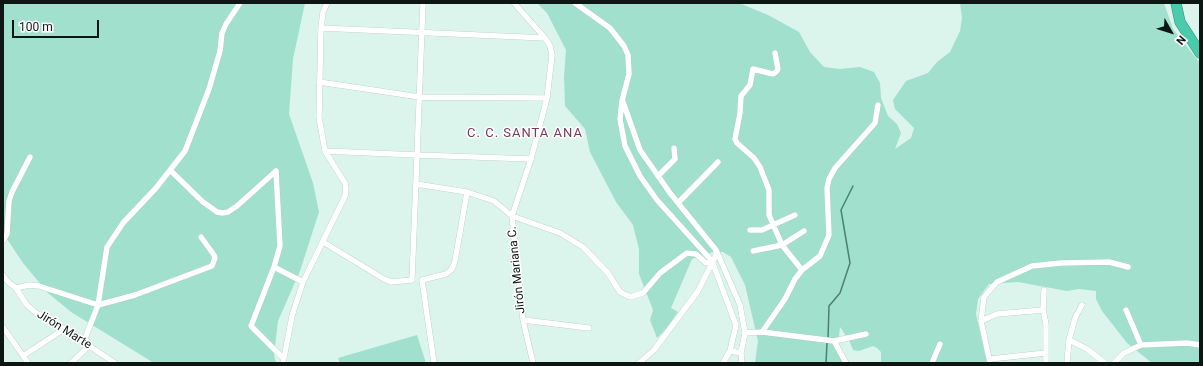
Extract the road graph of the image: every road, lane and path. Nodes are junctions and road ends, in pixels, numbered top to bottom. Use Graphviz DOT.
graph roads {
  1 [pos="240,3"];
  2 [pos="327,3"];
  3 [pos="423,3"];
  4 [pos="514,3"];
  5 [pos="575,3"];
  6 [pos="1176,3"];
  7 [pos="321,28"];
  8 [pos="421,33"];
  9 [pos="545,38"];
  10 [pos="775,53"];
  11 [pos="1200,53"];
  12 [pos="319,82"];
  13 [pos="420,97"];
  14 [pos="546,98"];
  15 [pos="622,101"];
  16 [pos="878,105"];
  17 [pos="674,148"];
  18 [pos="325,152"];
  19 [pos="417,155"];
  20 [pos="30,158"];
  21 [pos="531,159"];
  22 [pos="718,162"];
  23 [pos="171,170"];
  24 [pos="658,176"];
  25 [pos="416,184"];
  26 [pos="467,192"];
  27 [pos="678,203"];
  28 [pos="795,215"];
  29 [pos="512,216"];
  30 [pos="775,226"];
  31 [pos="750,230"];
  32 [pos="804,231"];
  33 [pos="201,237"];
  34 [pos="3,241"];
  35 [pos="323,242"];
  36 [pos="782,245"];
  37 [pos="716,250"];
  38 [pos="753,252"];
  39 [pos="712,262"];
  40 [pos="274,267"];
  41 [pos="1128,267"];
  42 [pos="802,270"];
  43 [pos="3,275"];
  44 [pos="412,280"];
  45 [pos="422,280"];
  46 [pos="303,282"];
  47 [pos="16,288"];
  48 [pos="1044,290"];
  49 [pos="98,305"];
  50 [pos="1082,305"];
  51 [pos="1043,310"];
  52 [pos="1126,310"];
  53 [pos="523,320"];
  54 [pos="981,321"];
  55 [pos="3,327"];
  56 [pos="590,328"];
  57 [pos="64,329"];
  58 [pos="762,332"];
  59 [pos="745,333"];
  60 [pos="866,334"];
  61 [pos="1069,340"];
  62 [pos="84,341"];
  63 [pos="834,341"];
  64 [pos="940,344"];
  65 [pos="1200,344"];
  66 [pos="90,345"];
  67 [pos="1141,345"];
  68 [pos="730,351"];
  69 [pos="741,353"];
  70 [pos="1046,353"];
  71 [pos="23,356"];
  72 [pos="283,360"];
  73 [pos="990,361"];
  74 [pos="28,363"];
  75 [pos="71,363"];
  76 [pos="115,363"];
  77 [pos="434,363"];
  78 [pos="533,363"];
  79 [pos="639,363"];
  80 [pos="723,363"];
  81 [pos="742,363"];
  82 [pos="846,363"];
  83 [pos="932,363"];
  84 [pos="1046,363"];
  85 [pos="1067,363"];
  86 [pos="1105,363"];
  87 [pos="1114,363"];
  1 -- 23 [label="street"];
  2 -- 7 [label="street"];
  3 -- 8 [label="street"];
  4 -- 9 [label="street, Jirón Mariana C."];
  5 -- 15 [label="street"];
  6 -- 11 [label="highway"];
  7 -- 8 [label="street"];
  7 -- 12 [label="street"];
  8 -- 9 [label="street"];
  8 -- 13 [label="street"];
  9 -- 14 [label="street, Jirón Mariana C."];
  10 -- 30 [label="street"];
  12 -- 13 [label="street"];
  12 -- 18 [label="street"];
  13 -- 14 [label="street"];
  13 -- 19 [label="street"];
  14 -- 21 [label="street, Jirón Mariana C."];
  15 -- 24 [label="street"];
  15 -- 39 [label="street"];
  16 -- 42 [label="street"];
  17 -- 24 [label="street"];
  18 -- 19 [label="street"];
  18 -- 35 [label="street"];
  19 -- 21 [label="street"];
  19 -- 25 [label="street"];
  20 -- 34 [label="street"];
  21 -- 29 [label="street, Jirón Mariana C."];
  22 -- 27 [label="street"];
  23 -- 40 [label="street"];
  23 -- 49 [label="street"];
  24 -- 27 [label="street"];
  25 -- 26 [label="street"];
  25 -- 44 [label="street"];
  26 -- 29 [label="street"];
  26 -- 45 [label="street"];
  27 -- 37 [label="street"];
  28 -- 30 [label="street"];
  29 -- 39 [label="street"];
  29 -- 53 [label="street, Jirón Mariana C."];
  30 -- 31 [label="street"];
  30 -- 36 [label="street"];
  32 -- 36 [label="street"];
  33 -- 49 [label="street"];
  35 -- 44 [label="street"];
  35 -- 46 [label="street"];
  36 -- 38 [label="street"];
  36 -- 42 [label="street"];
  37 -- 39 [label="street"];
  37 -- 59 [label="street"];
  39 -- 68 [label="street"];
  39 -- 79 [label="street"];
  40 -- 46 [label="street"];
  40 -- 72 [label="street"];
  41 -- 54 [label="street"];
  42 -- 58 [label="street"];
  43 -- 47 [label="street, Jirón Marte"];
  44 -- 45 [label="street"];
  45 -- 77 [label="street"];
  46 -- 72 [label="street"];
  47 -- 49 [label="street"];
  47 -- 57 [label="street, Jirón Marte"];
  48 -- 51 [label="street"];
  49 -- 62 [label="street"];
  50 -- 61 [label="street"];
  51 -- 54 [label="street"];
  51 -- 70 [label="street"];
  52 -- 67 [label="street"];
  53 -- 56 [label="street"];
  53 -- 78 [label="street, Jirón Mariana C."];
  54 -- 73 [label="street"];
  55 -- 71 [label="street"];
  57 -- 62 [label="street, Jirón Marte"];
  57 -- 71 [label="street"];
  58 -- 59 [label="street"];
  58 -- 63 [label="street"];
  59 -- 69 [label="street"];
  60 -- 63 [label="street"];
  61 -- 85 [label="street"];
  61 -- 86 [label="street"];
  62 -- 66 [label="street, Jirón Marte"];
  63 -- 82 [label="street"];
  64 -- 83 [label="street"];
  65 -- 67 [label="street"];
  66 -- 75 [label="street"];
  66 -- 76 [label="street, Jirón Marte"];
  67 -- 87 [label="street"];
  68 -- 69 [label="street"];
  68 -- 80 [label="street"];
  69 -- 81 [label="street"];
  70 -- 73 [label="street"];
  70 -- 84 [label="street"];
  71 -- 74 [label="street"];
}
